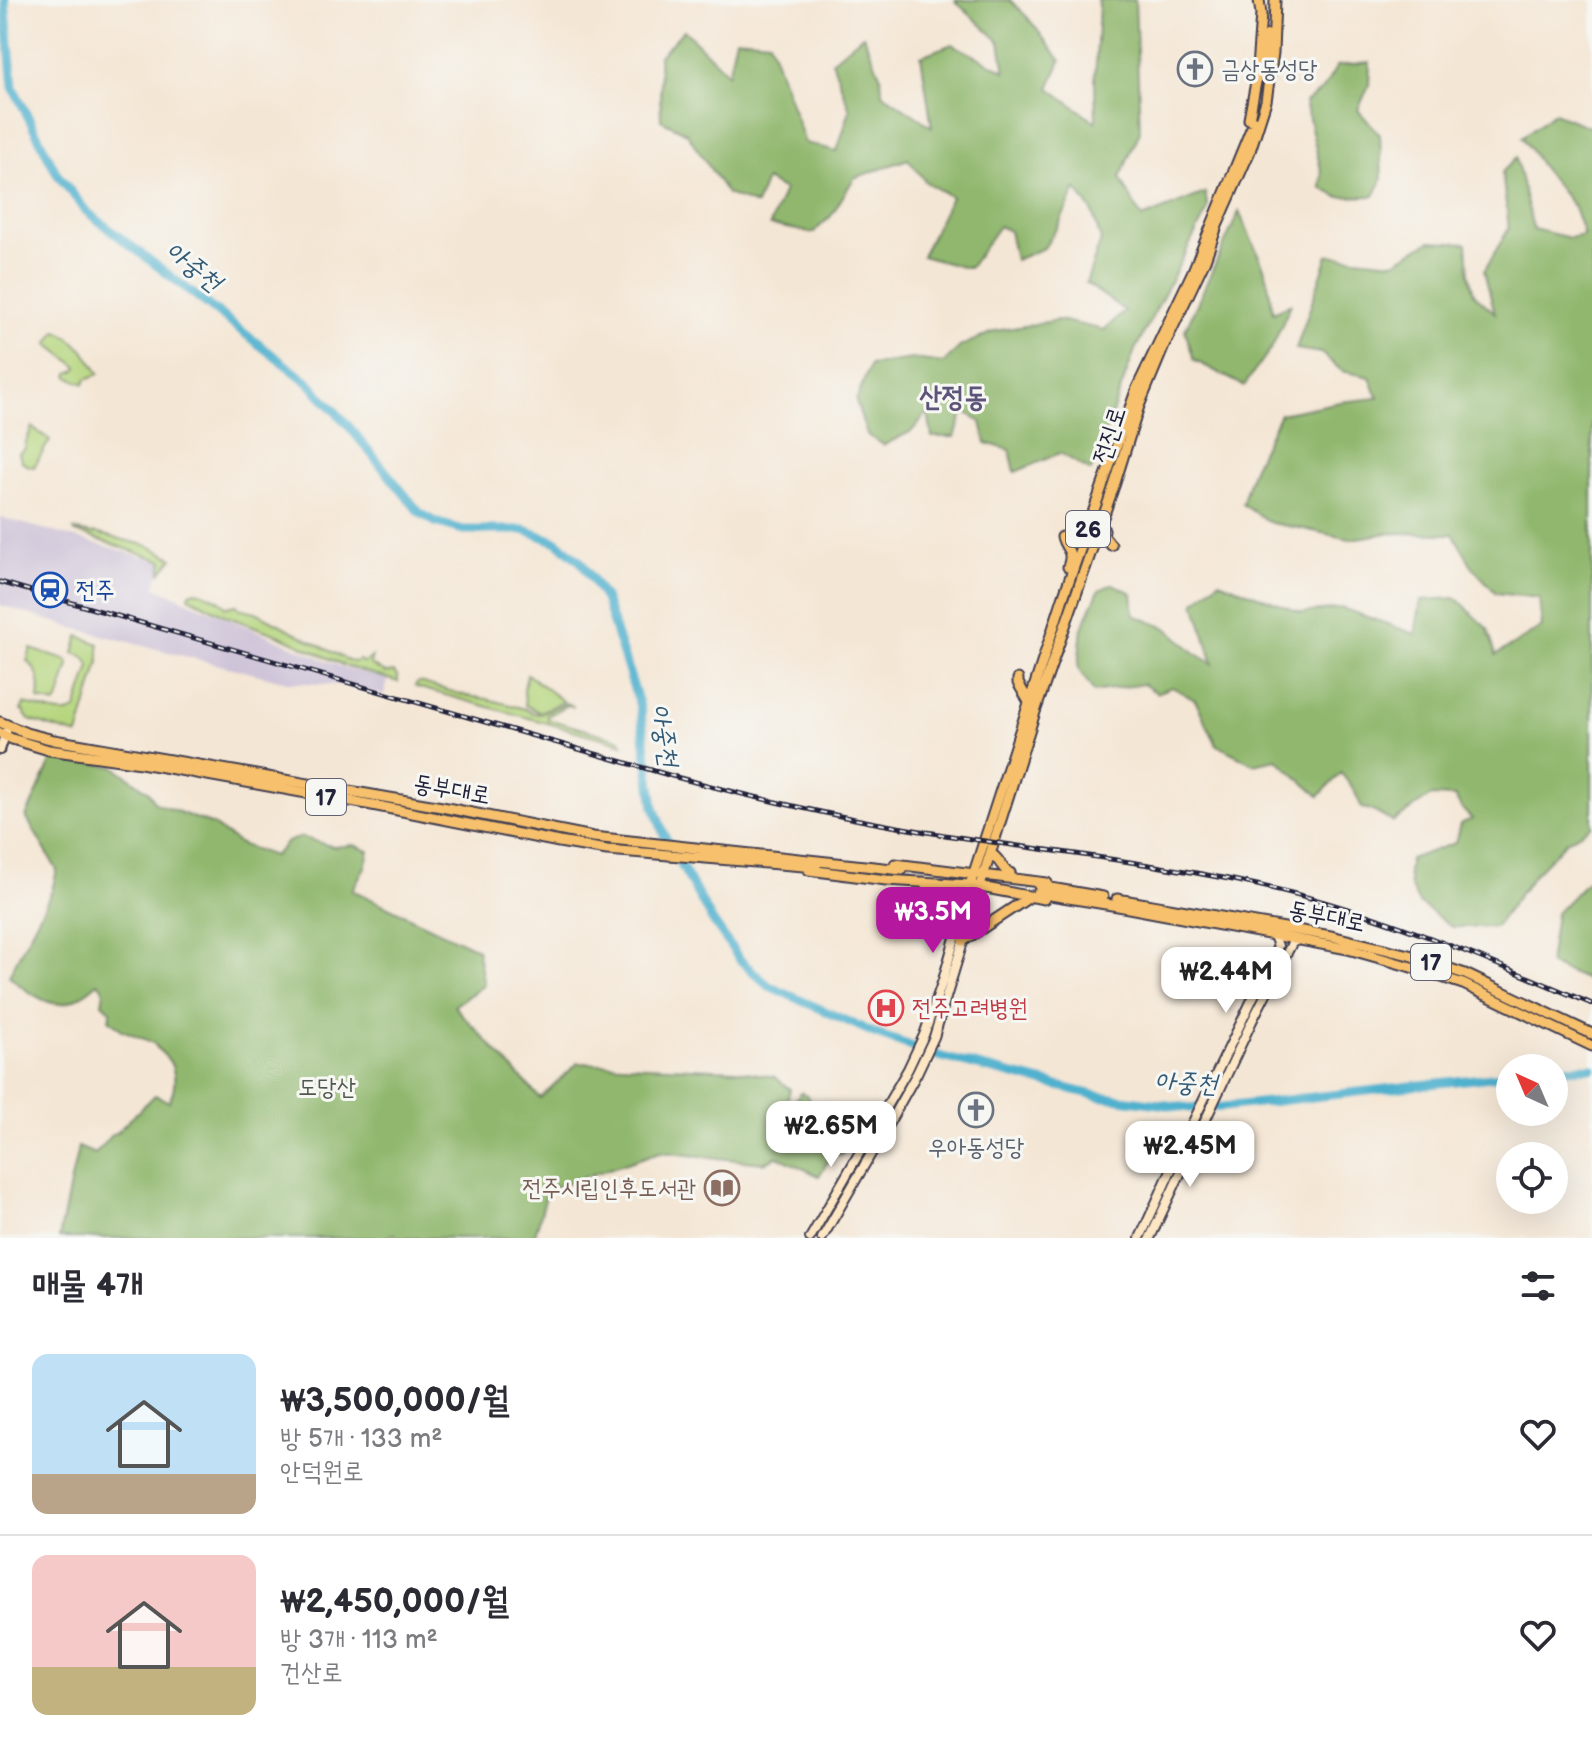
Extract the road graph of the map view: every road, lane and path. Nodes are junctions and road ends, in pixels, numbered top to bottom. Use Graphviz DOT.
graph roads {
  1 [pos="1259,0"];
  2 [pos="1272,0"];
  3 [pos="1254,121"];
  4 [pos="1100,528"];
  5 [pos="1062,537"];
  6 [pos="1111,545"];
  7 [pos="1074,568"];
  8 [pos="1018,679"];
  9 [pos="1029,702"];
  10 [pos="4,729"];
  11 [pos="0,750"];
  12 [pos="684,852"];
  13 [pos="986,853"];
  14 [pos="801,863"];
  15 [pos="954,872"];
  16 [pos="906,874"];
  17 [pos="979,874"];
  18 [pos="1009,878"];
  19 [pos="924,882"];
  20 [pos="975,886"];
  21 [pos="1035,889"];
  22 [pos="955,933"];
  23 [pos="1274,936"];
  24 [pos="1298,940"];
  25 [pos="963,941"];
  26 [pos="1592,1034"];
  27 [pos="1592,1046"];
  28 [pos="913,1071"];
  29 [pos="1210,1098"];
  30 [pos="892,1107"];
  31 [pos="810,1238"];
  32 [pos="822,1238"];
  33 [pos="1140,1238"];
  34 [pos="1150,1238"];
  1 -- 3 [label="main road, 26"];
  2 -- 3 [label="main road, 전진로 / 26"];
  2 -- 4 [label="main road, 전진로 / 26"];
  3 -- 7 [label="main road, 전진로 / 26"];
  4 -- 6 [label="main road"];
  4 -- 13 [label="main road, 전진로 / 26"];
  5 -- 7 [label="main road"];
  7 -- 9 [label="main road, 전진로 / 26"];
  8 -- 9 [label="main road"];
  9 -- 13 [label="main road, 전진로 / 26"];
  10 -- 11 [label="street"];
  10 -- 12 [label="main road, 동부대로 / 17"];
  10 -- 12 [label="main road, 동부대로 / 17"];
  12 -- 14 [label="main road, 동부대로 / 17"];
  13 -- 15 [label="main road"];
  13 -- 17 [label="main road, 전진로"];
  13 -- 18 [label="main road"];
  14 -- 16 [label="main road"];
  14 -- 16 [label="main road"];
  15 -- 16 [label="main road"];
  15 -- 17 [label="main road"];
  16 -- 19 [label="main road, 동부대로"];
  17 -- 18 [label="main road"];
  17 -- 20 [label="main road, 전진로"];
  18 -- 21 [label="main road"];
  19 -- 20 [label="main road, 동부대로"];
  19 -- 22 [label="main road"];
  20 -- 21 [label="main road, 동부대로"];
  20 -- 22 [label="street"];
  20 -- 25 [label="street"];
  21 -- 23 [label="main road, 동부대로 / 17"];
  21 -- 25 [label="main road"];
  21 -- 26 [label="main road, 동부대로 / 17"];
  22 -- 28 [label="street"];
  23 -- 24 [label="main road, 동부대로 / 17"];
  23 -- 29 [label="street"];
  24 -- 27 [label="main road, 동부대로 / 17"];
  24 -- 29 [label="street"];
  25 -- 28 [label="street"];
  28 -- 30 [label="street"];
  29 -- 33 [label="street"];
  29 -- 34 [label="street"];
  30 -- 31 [label="street"];
  30 -- 32 [label="street"];
}
